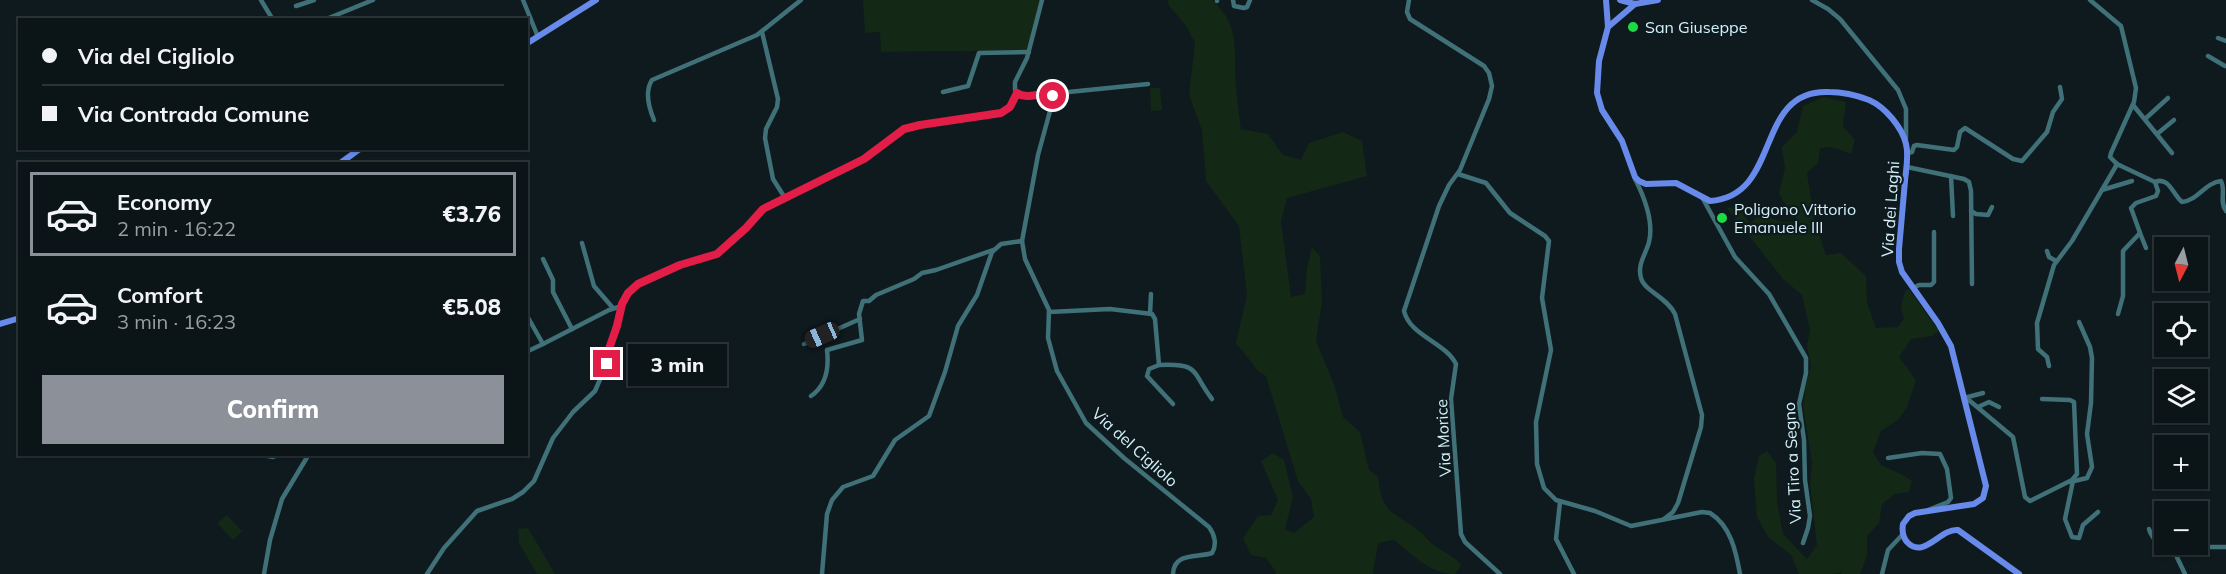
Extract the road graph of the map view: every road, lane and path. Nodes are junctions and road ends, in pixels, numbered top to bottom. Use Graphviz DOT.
graph roads {
  1 [pos="261,0"];
  2 [pos="314,0"];
  3 [pos="373,0"];
  4 [pos="523,0"];
  5 [pos="801,0"];
  6 [pos="1042,0"];
  7 [pos="1233,0"];
  8 [pos="1250,0"];
  9 [pos="1408,0"];
  10 [pos="1606,0"];
  11 [pos="1619,0"];
  12 [pos="1658,0"];
  13 [pos="1812,0"];
  14 [pos="2090,0"];
  15 [pos="591,1"];
  16 [pos="1635,4"];
  17 [pos="296,6"];
  18 [pos="1608,9"];
  19 [pos="1621,15"];
  20 [pos="272,18"];
  21 [pos="329,18"];
  22 [pos="1608,27"];
  23 [pos="762,32"];
  24 [pos="538,37"];
  25 [pos="2218,38"];
  26 [pos="2226,41"];
  27 [pos="528,43"];
  28 [pos="1029,52"];
  29 [pos="2208,56"];
  30 [pos="2224,67"];
  31 [pos="1148,84"];
  32 [pos="2060,87"];
  33 [pos="943,92"];
  34 [pos="1017,93"];
  35 [pos="1048,94"];
  36 [pos="2168,98"];
  37 [pos="2133,105"];
  38 [pos="2145,119"];
  39 [pos="654,120"];
  40 [pos="2174,120"];
  41 [pos="2157,134"];
  42 [pos="1905,141"];
  43 [pos="358,150"];
  44 [pos="1908,153"];
  45 [pos="2172,153"];
  46 [pos="342,162"];
  47 [pos="2117,164"];
  48 [pos="1907,167"];
  49 [pos="1458,174"];
  50 [pos="1951,176"];
  51 [pos="1635,177"];
  52 [pos="2132,181"];
  53 [pos="2155,182"];
  54 [pos="2102,190"];
  55 [pos="785,198"];
  56 [pos="1703,199"];
  57 [pos="1992,207"];
  58 [pos="1971,211"];
  59 [pos="2226,211"];
  60 [pos="1953,216"];
  61 [pos="1934,232"];
  62 [pos="2140,234"];
  63 [pos="1022,241"];
  64 [pos="582,243"];
  65 [pos="2146,248"];
  66 [pos="993,250"];
  67 [pos="2047,251"];
  68 [pos="543,259"];
  69 [pos="2056,261"];
  70 [pos="1972,284"];
  71 [pos="1913,288"];
  72 [pos="1151,294"];
  73 [pos="622,306"];
  74 [pos="613,308"];
  75 [pos="1049,312"];
  76 [pos="1150,314"];
  77 [pos="2118,314"];
  78 [pos="528,318"];
  79 [pos="18,319"];
  80 [pos="860,319"];
  81 [pos="2079,322"];
  82 [pos="0,324"];
  83 [pos="572,329"];
  84 [pos="543,344"];
  85 [pos="804,344"];
  86 [pos="528,351"];
  87 [pos="1159,364"];
  88 [pos="2049,366"];
  89 [pos="1983,393"];
  90 [pos="811,396"];
  91 [pos="1212,399"];
  92 [pos="1965,399"];
  93 [pos="2042,399"];
  94 [pos="1173,404"];
  95 [pos="1978,407"];
  96 [pos="1999,407"];
  97 [pos="308,456"];
  98 [pos="1888,458"];
  99 [pos="2073,481"];
  100 [pos="2065,483"];
  101 [pos="1560,502"];
  102 [pos="1928,511"];
  103 [pos="2098,512"];
  104 [pos="1662,521"];
  105 [pos="2149,529"];
  106 [pos="1903,534"];
  107 [pos="2154,538"];
  108 [pos="1803,543"];
  109 [pos="2208,547"];
  110 [pos="2226,547"];
  111 [pos="2177,555"];
  112 [pos="264,574"];
  113 [pos="426,574"];
  114 [pos="822,574"];
  115 [pos="1173,574"];
  116 [pos="1500,574"];
  117 [pos="1574,574"];
  118 [pos="1740,574"];
  119 [pos="1882,574"];
  120 [pos="2019,574"];
  121 [pos="2185,574"];
  1 -- 20 [label="street"];
  2 -- 17 [label="street"];
  3 -- 21 [label="street"];
  4 -- 24 [label="street"];
  5 -- 23 [label="street"];
  6 -- 28 [label="street"];
  7 -- 8 [label="street"];
  9 -- 49 [label="street"];
  10 -- 18 [label="main road"];
  11 -- 16 [label="main road"];
  11 -- 18 [label="main road"];
  11 -- 19 [label="main road"];
  12 -- 16 [label="main road"];
  13 -- 42 [label="street"];
  14 -- 37 [label="street"];
  15 -- 24 [label="main road"];
  16 -- 19 [label="main road"];
  18 -- 22 [label="main road"];
  19 -- 22 [label="main road"];
  22 -- 51 [label="main road"];
  23 -- 39 [label="street"];
  23 -- 55 [label="street"];
  24 -- 27 [label="main road"];
  25 -- 26 [label="street"];
  28 -- 33 [label="street"];
  28 -- 34 [label="street"];
  29 -- 30 [label="street"];
  31 -- 35 [label="street"];
  32 -- 44 [label="street"];
  34 -- 35 [label="street"];
  34 -- 55 [label="street"];
  35 -- 63 [label="street, Via del Cigliolo"];
  36 -- 38 [label="street"];
  37 -- 38 [label="street"];
  37 -- 47 [label="street"];
  38 -- 41 [label="street"];
  40 -- 41 [label="street"];
  41 -- 45 [label="street"];
  42 -- 44 [label="main road, Via dei Laghi"];
  42 -- 56 [label="main road, Via dei Laghi"];
  43 -- 46 [label="main road"];
  44 -- 48 [label="main road, Via dei Laghi"];
  47 -- 53 [label="street"];
  47 -- 54 [label="street"];
  48 -- 50 [label="street"];
  48 -- 71 [label="main road, Via dei Laghi"];
  49 -- 101 [label="street"];
  49 -- 116 [label="street, Via Morice"];
  50 -- 58 [label="street"];
  50 -- 60 [label="street"];
  51 -- 56 [label="main road"];
  51 -- 104 [label="street"];
  52 -- 54 [label="street"];
  53 -- 59 [label="street"];
  53 -- 62 [label="street"];
  54 -- 69 [label="street"];
  55 -- 73 [label="street"];
  56 -- 108 [label="street, Via Tiro a Segno"];
  57 -- 58 [label="street"];
  58 -- 70 [label="street"];
  61 -- 71 [label="street"];
  62 -- 65 [label="street"];
  62 -- 77 [label="street"];
  63 -- 66 [label="street"];
  63 -- 75 [label="street, Via del Cigliolo"];
  64 -- 74 [label="street"];
  66 -- 80 [label="street"];
  66 -- 114 [label="street"];
  67 -- 69 [label="street"];
  68 -- 83 [label="street"];
  69 -- 88 [label="street"];
  71 -- 92 [label="main road, Via dei Laghi"];
  72 -- 76 [label="street"];
  73 -- 74 [label="street"];
  73 -- 113 [label="street"];
  74 -- 83 [label="street"];
  75 -- 76 [label="street"];
  75 -- 115 [label="street, Via del Cigliolo"];
  76 -- 87 [label="street"];
  78 -- 84 [label="street"];
  79 -- 82 [label="main road"];
  80 -- 85 [label="street"];
  80 -- 90 [label="street"];
  81 -- 99 [label="street"];
  83 -- 84 [label="street"];
  84 -- 86 [label="street"];
  87 -- 91 [label="street"];
  87 -- 94 [label="street"];
  89 -- 92 [label="street"];
  92 -- 95 [label="street"];
  92 -- 102 [label="main road, Via dei Laghi"];
  93 -- 100 [label="street"];
  95 -- 96 [label="street"];
  95 -- 100 [label="street"];
  97 -- 112 [label="street"];
  98 -- 102 [label="street"];
  99 -- 100 [label="street"];
  99 -- 103 [label="street"];
  101 -- 104 [label="street"];
  101 -- 117 [label="street"];
  102 -- 106 [label="main road, Via dei Laghi"];
  104 -- 118 [label="street"];
  105 -- 107 [label="street"];
  106 -- 119 [label="street"];
  106 -- 120 [label="main road"];
  109 -- 110 [label="street"];
  111 -- 121 [label="street"];
}
